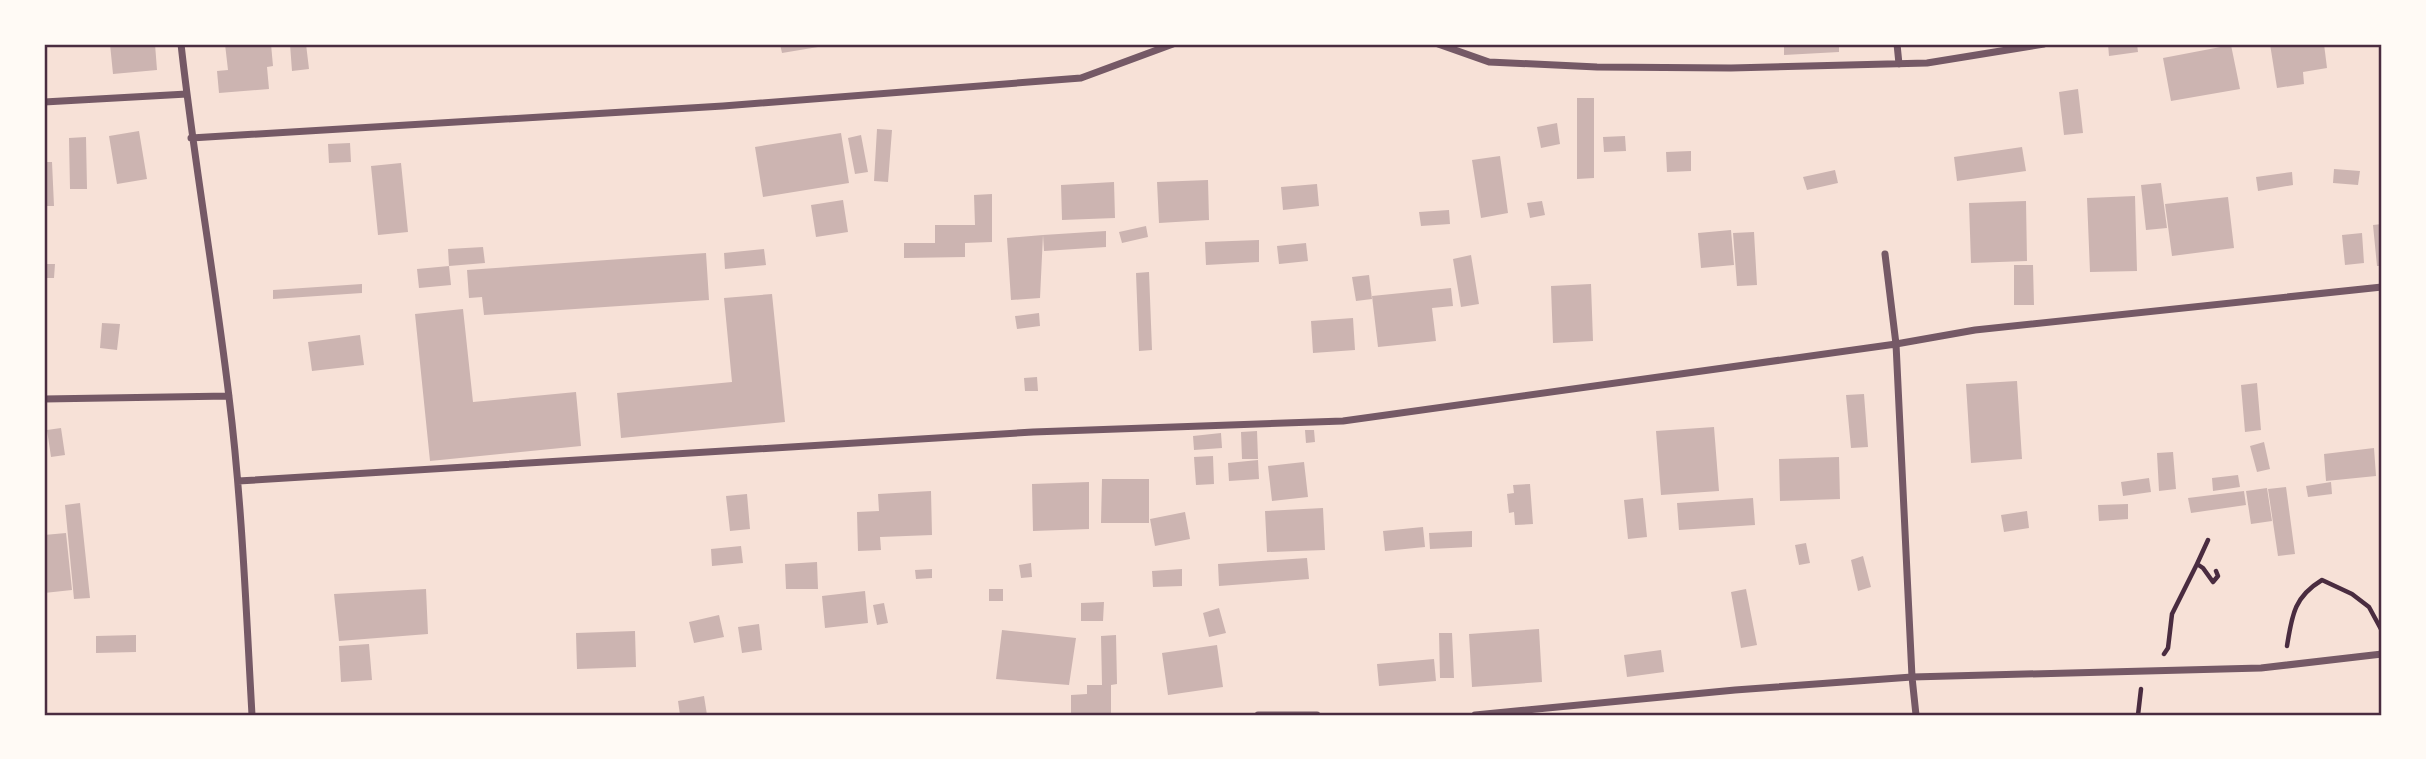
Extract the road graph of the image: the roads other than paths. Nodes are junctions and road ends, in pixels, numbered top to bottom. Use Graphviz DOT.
graph roads {
  1 [pos="181,44"];
  2 [pos="1173,44"];
  3 [pos="1438,44"];
  4 [pos="1898,44"];
  5 [pos="2044,44"];
  6 [pos="1899,64"];
  7 [pos="187,94"];
  8 [pos="44,102"];
  9 [pos="191,138"];
  10 [pos="1885,254"];
  11 [pos="2382,286"];
  12 [pos="1896,344"];
  13 [pos="229,396"];
  14 [pos="44,399"];
  15 [pos="239,481"];
  16 [pos="2382,654"];
  17 [pos="1912,677"];
  18 [pos="252,715"];
  19 [pos="1258,715"];
  20 [pos="1317,715"];
  21 [pos="1475,715"];
  22 [pos="1916,715"];
  1 -- 7 [label="street"];
  2 -- 9 [label="street"];
  3 -- 6 [label="street"];
  4 -- 6 [label="street"];
  5 -- 6 [label="street"];
  7 -- 8 [label="street"];
  7 -- 9 [label="street"];
  9 -- 13 [label="street"];
  10 -- 12 [label="street"];
  11 -- 12 [label="street"];
  12 -- 15 [label="street"];
  12 -- 17 [label="street"];
  13 -- 14 [label="street"];
  13 -- 15 [label="street"];
  15 -- 18 [label="street"];
  16 -- 17 [label="street"];
  17 -- 21 [label="street"];
  17 -- 22 [label="street"];
  19 -- 20 [label="street"];
}
